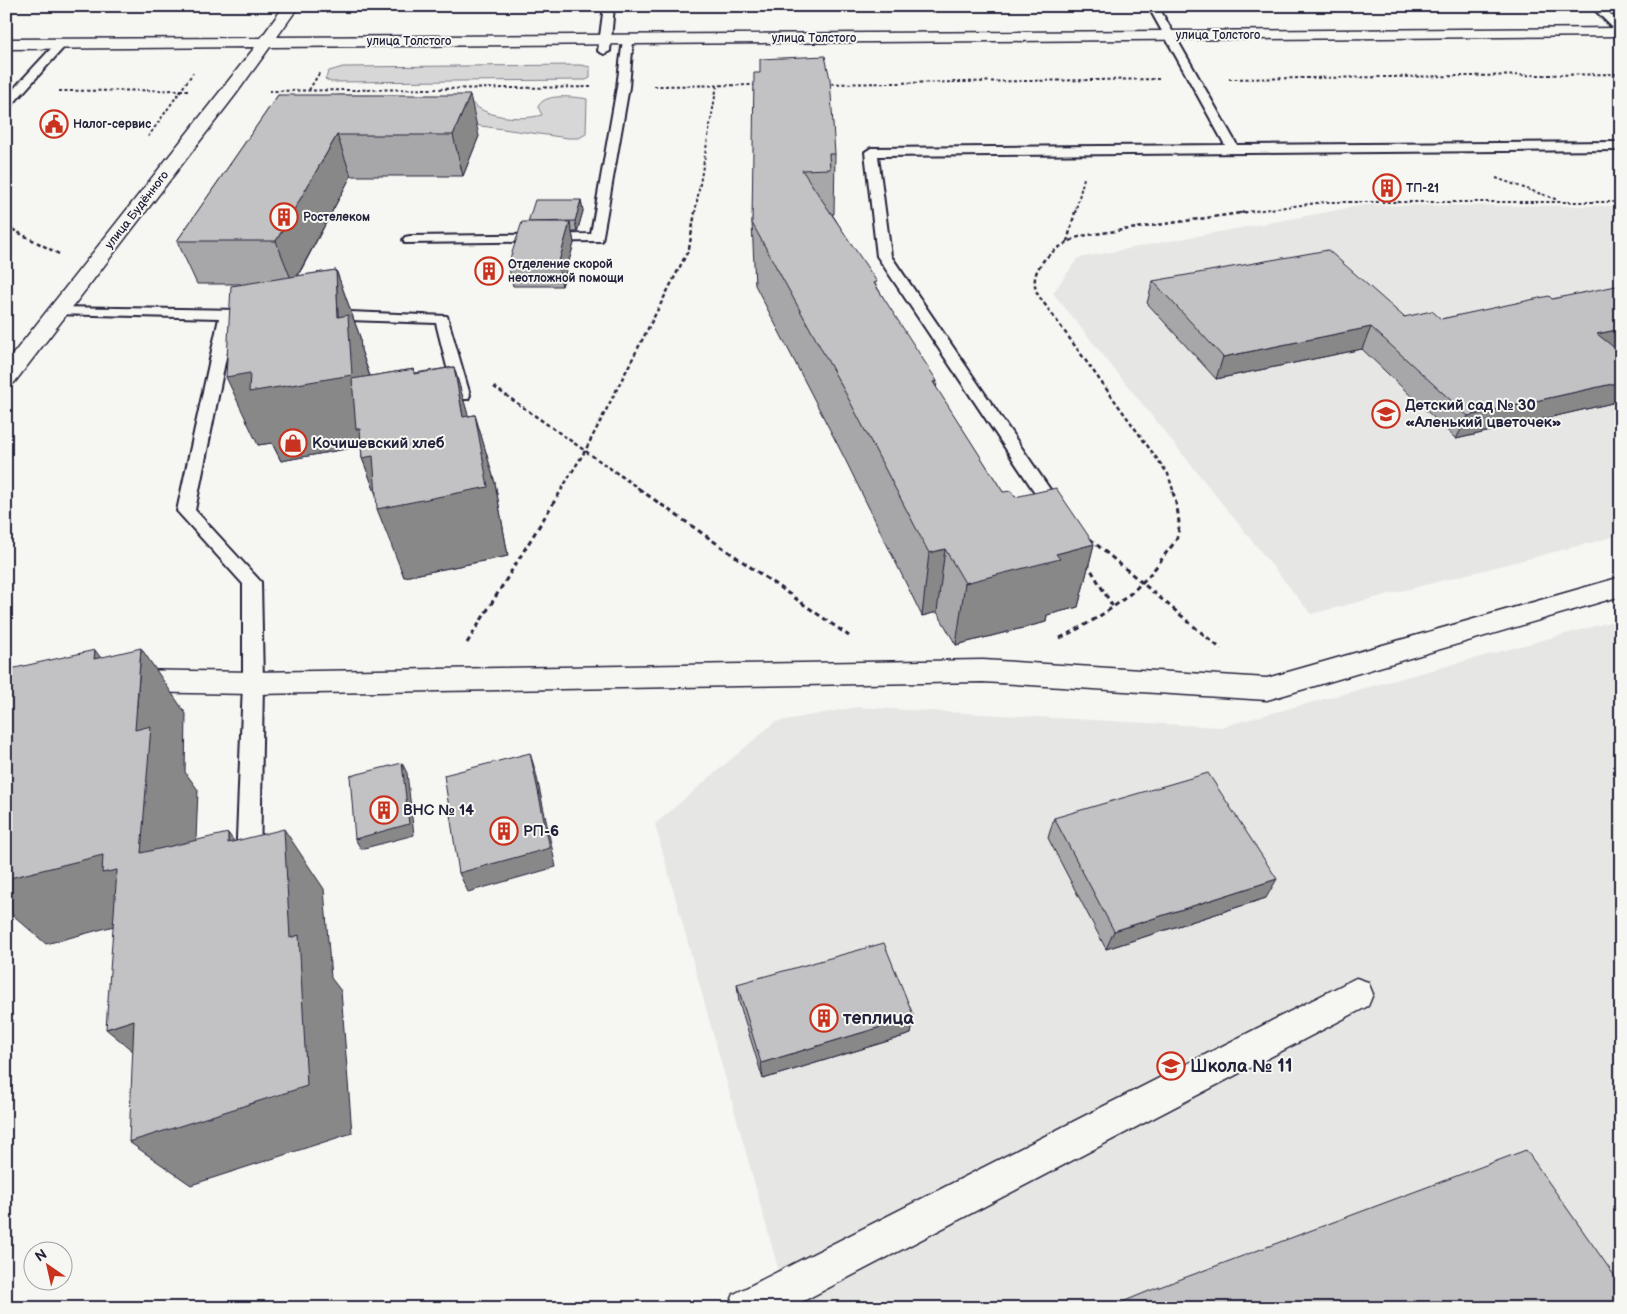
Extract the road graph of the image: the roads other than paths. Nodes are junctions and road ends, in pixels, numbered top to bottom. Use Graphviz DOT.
graph roads {
  1 [pos="292,6"];
  2 [pos="609,6"];
  3 [pos="1153,6"];
  4 [pos="1596,6"];
  5 [pos="1621,31"];
  6 [pos="1172,41"];
  7 [pos="62,43"];
  8 [pos="6,44"];
  9 [pos="1621,44"];
  10 [pos="605,45"];
  11 [pos="628,45"];
  12 [pos="261,48"];
  13 [pos="6,55"];
  14 [pos="51,55"];
  15 [pos="6,104"];
  16 [pos="1621,146"];
  17 [pos="1232,149"];
  18 [pos="410,240"];
  19 [pos="58,311"];
  20 [pos="227,314"];
  21 [pos="256,315"];
  22 [pos="315,316"];
  23 [pos="6,378"];
  24 [pos="462,395"];
  25 [pos="1058,514"];
  26 [pos="1621,586"];
  27 [pos="105,680"];
  28 [pos="253,683"];
  29 [pos="248,871"];
  30 [pos="1356,994"];
  31 [pos="748,1308"];
  1 -- 12 [label="street, улица Будённого"];
  2 -- 10 [label="lane"];
  3 -- 6 [label="lane"];
  4 -- 5 [label="lane"];
  5 -- 6 [label="street, улица Толстого"];
  6 -- 9 [label="street, улица Толстого"];
  6 -- 11 [label="street, улица Толстого"];
  6 -- 17 [label="lane"];
  7 -- 8 [label="street, улица Толстого"];
  7 -- 12 [label="street, улица Толстого"];
  7 -- 14 [label="lane"];
  10 -- 11 [label="street, улица Толстого"];
  10 -- 12 [label="street, улица Толстого"];
  11 -- 18 [label="lane"];
  12 -- 14 [label="street, улица Толстого"];
  12 -- 19 [label="street, улица Будённого"];
  13 -- 14 [label="street, улица Толстого"];
  14 -- 15 [label="lane"];
  16 -- 17 [label="lane"];
  17 -- 25 [label="lane"];
  19 -- 20 [label="lane"];
  19 -- 23 [label="street, улица Будённого"];
  20 -- 21 [label="lane"];
  20 -- 28 [label="lane"];
  22 -- 24 [label="lane"];
  26 -- 28 [label="street"];
  27 -- 28 [label="street"];
  28 -- 29 [label="lane"];
  30 -- 31 [label="street"];
}
